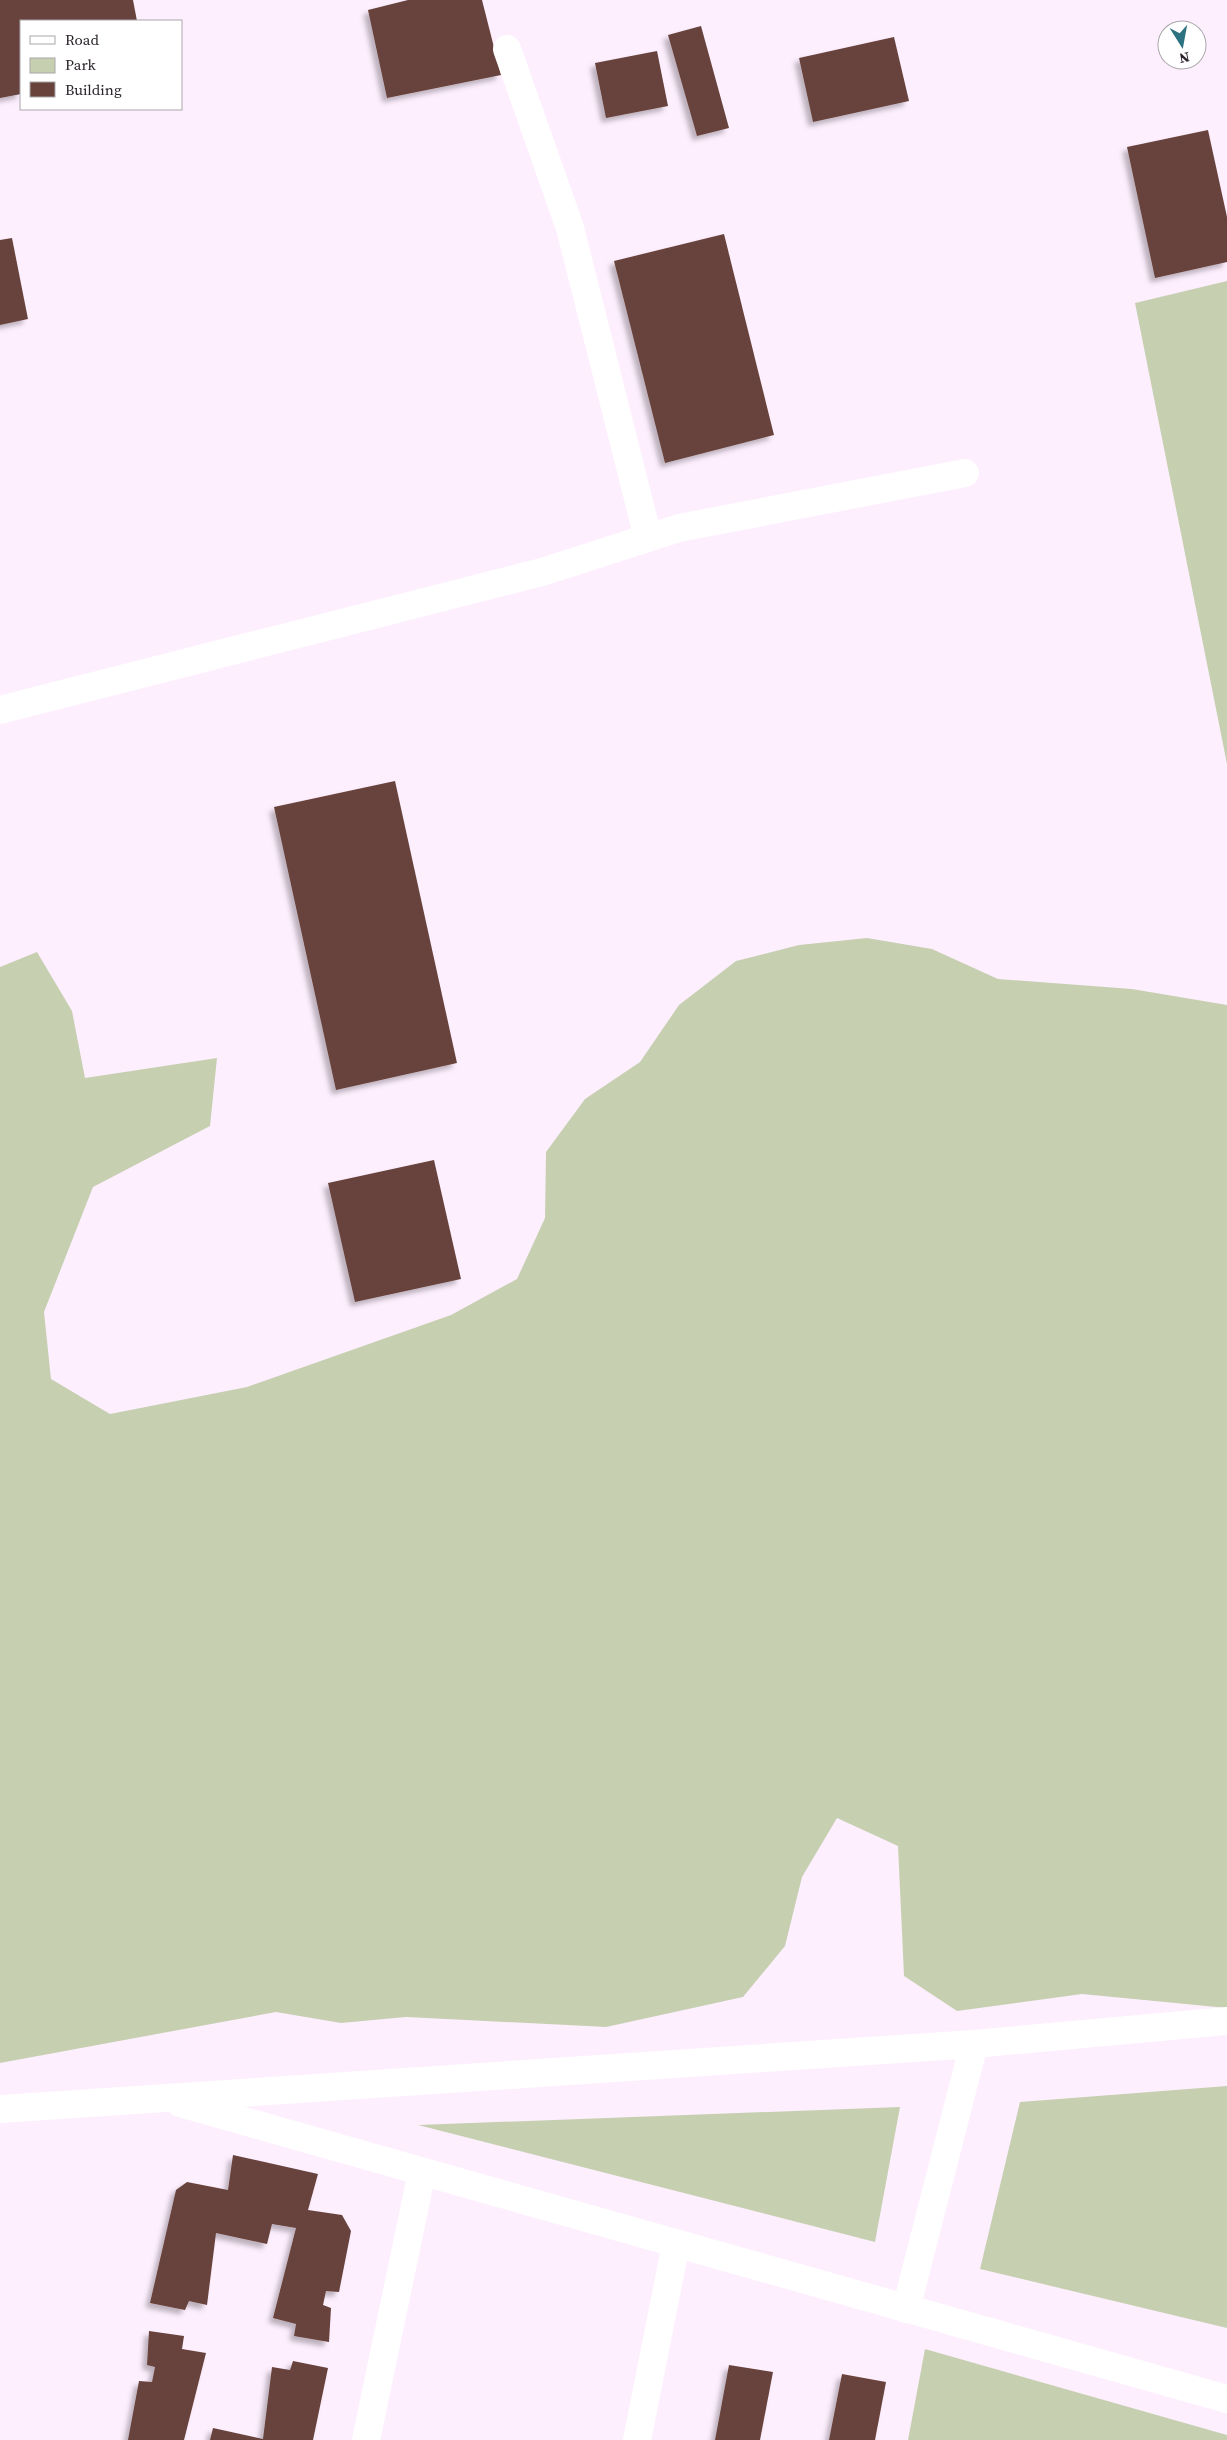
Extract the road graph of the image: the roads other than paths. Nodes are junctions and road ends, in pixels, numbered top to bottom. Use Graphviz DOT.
graph roads {
  1 [pos="507,49"];
  2 [pos="965,473"];
  3 [pos="648,538"];
  4 [pos="0,710"];
  5 [pos="1227,2021"];
  6 [pos="974,2044"];
  7 [pos="161,2098"];
  8 [pos="0,2109"];
  9 [pos="422,2172"];
  10 [pos="676,2244"];
  11 [pos="906,2309"];
  12 [pos="1227,2399"];
  13 [pos="366,2440"];
  14 [pos="637,2440"];
  1 -- 3 [label="lane"];
  2 -- 3 [label="lane"];
  3 -- 4 [label="lane"];
  5 -- 6 [label="lane"];
  6 -- 7 [label="lane"];
  6 -- 11 [label="lane"];
  7 -- 8 [label="lane"];
  7 -- 9 [label="lane"];
  9 -- 10 [label="lane"];
  9 -- 13 [label="lane"];
  10 -- 11 [label="lane"];
  10 -- 14 [label="lane"];
  11 -- 12 [label="lane"];
}
